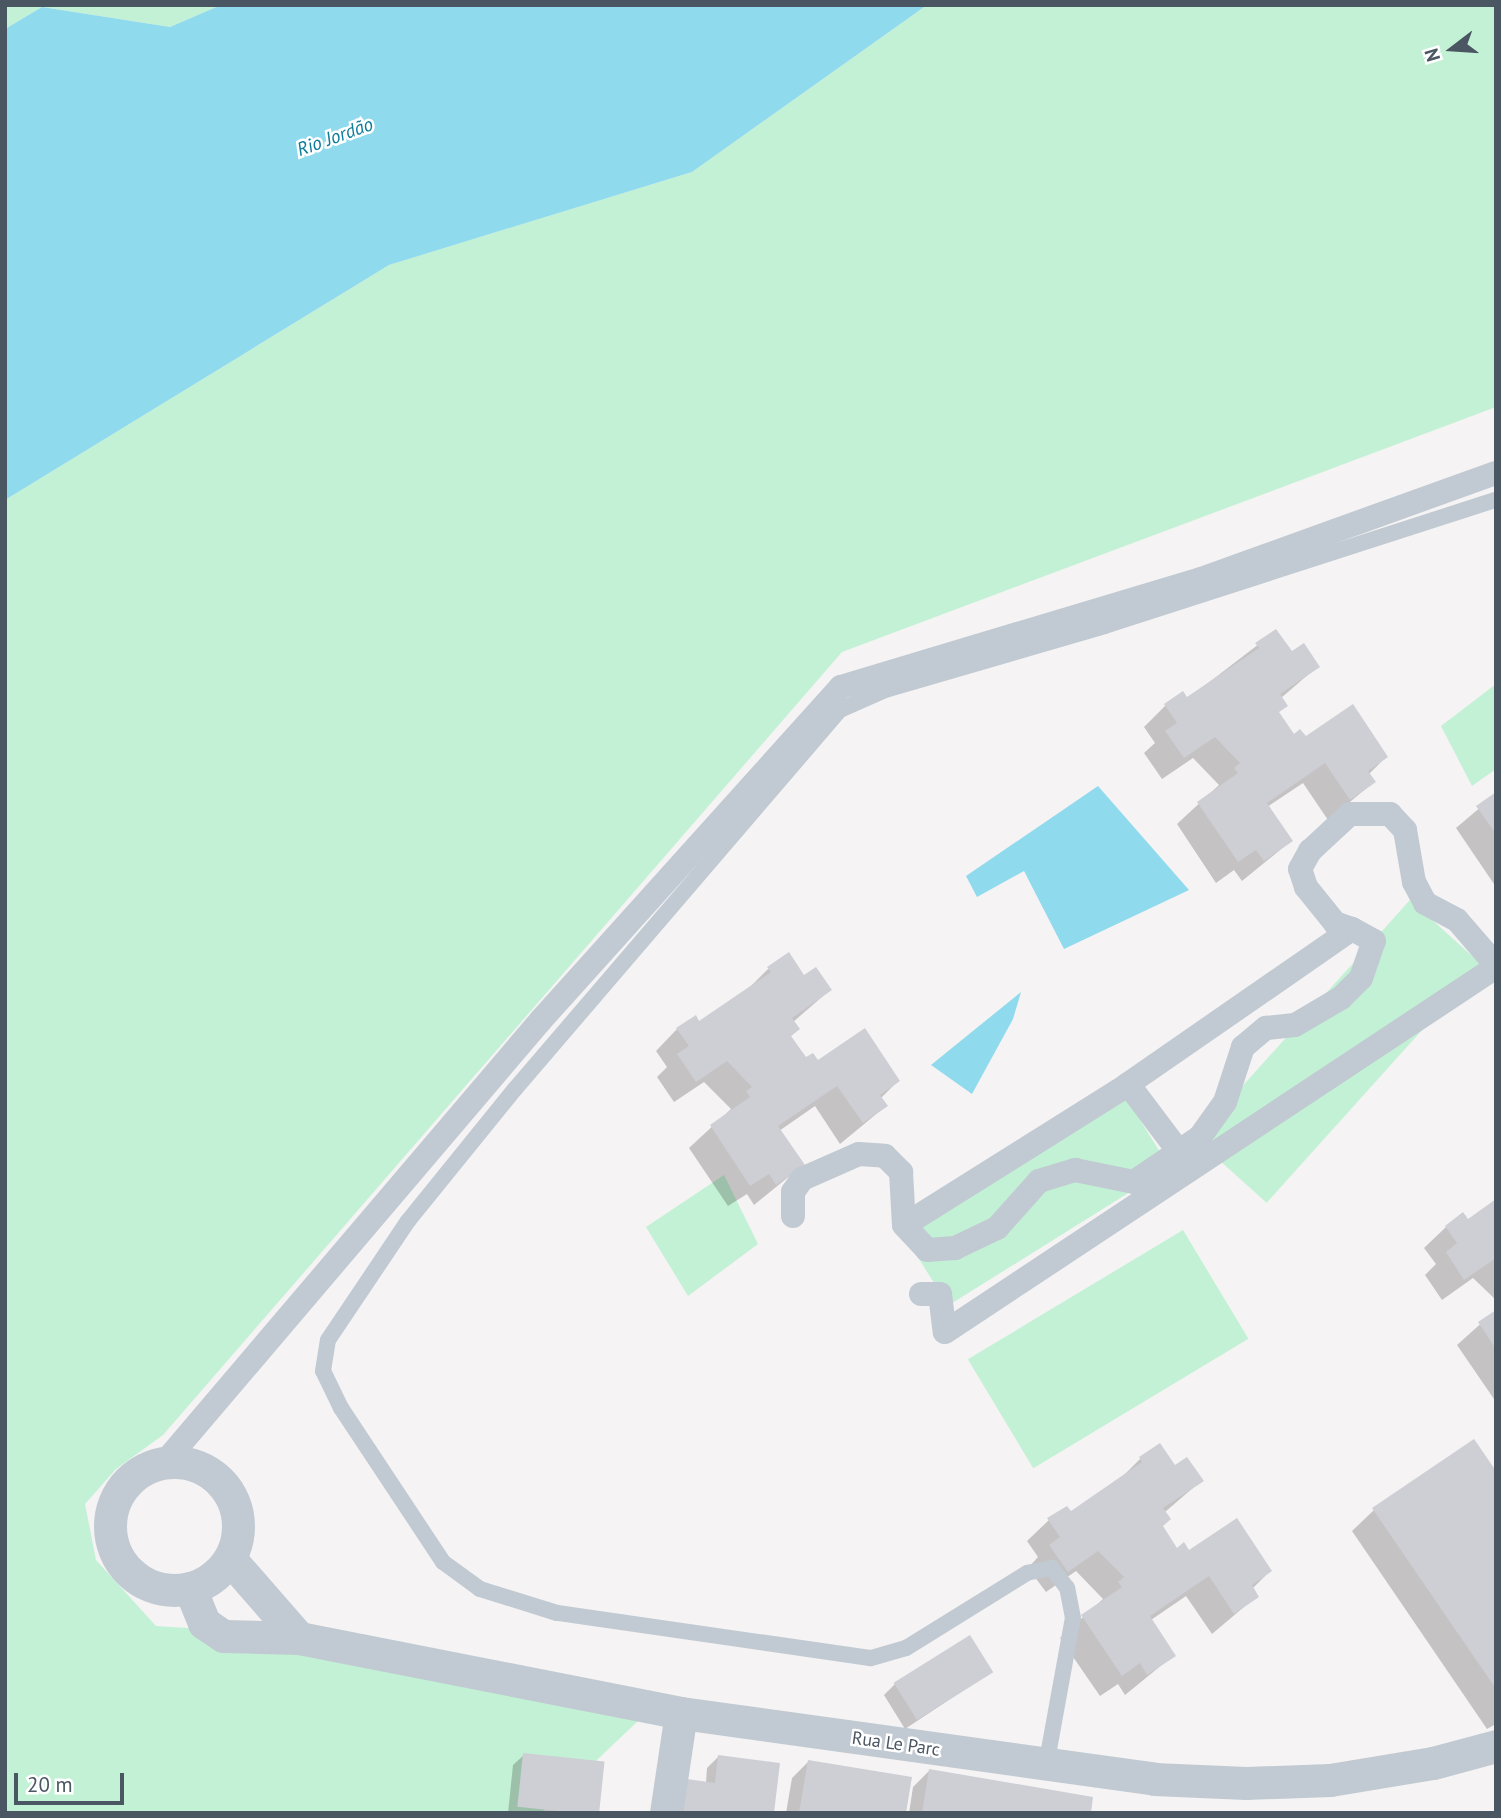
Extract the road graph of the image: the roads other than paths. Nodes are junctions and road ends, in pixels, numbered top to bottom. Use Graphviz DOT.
graph roads {
  1 [pos="1496,473"];
  2 [pos="1496,500"];
  3 [pos="1352,929"];
  4 [pos="1496,966"];
  5 [pos="1128,1084"];
  6 [pos="1186,1160"];
  7 [pos="793,1216"];
  8 [pos="904,1225"];
  9 [pos="921,1294"];
  10 [pos="165,1462"];
  11 [pos="230,1559"];
  12 [pos="190,1588"];
  13 [pos="299,1638"];
  14 [pos="681,1713"];
  15 [pos="1496,1746"];
  16 [pos="1046,1766"];
  17 [pos="666,1813"];
  1 -- 10 [label="street"];
  2 -- 16 [label="lane"];
  3 -- 4 [label="street"];
  3 -- 5 [label="street"];
  3 -- 6 [label="street"];
  4 -- 6 [label="street"];
  5 -- 6 [label="street"];
  5 -- 8 [label="street"];
  6 -- 8 [label="street"];
  6 -- 9 [label="street"];
  7 -- 8 [label="street"];
  10 -- 11 [label="street"];
  10 -- 12 [label="street"];
  11 -- 12 [label="street"];
  11 -- 13 [label="street"];
  12 -- 13 [label="street, Rua Le Parc"];
  13 -- 14 [label="street, Rua Le Parc"];
  14 -- 16 [label="street, Rua Le Parc"];
  14 -- 17 [label="street"];
  15 -- 16 [label="street, Rua Le Parc"];
}
